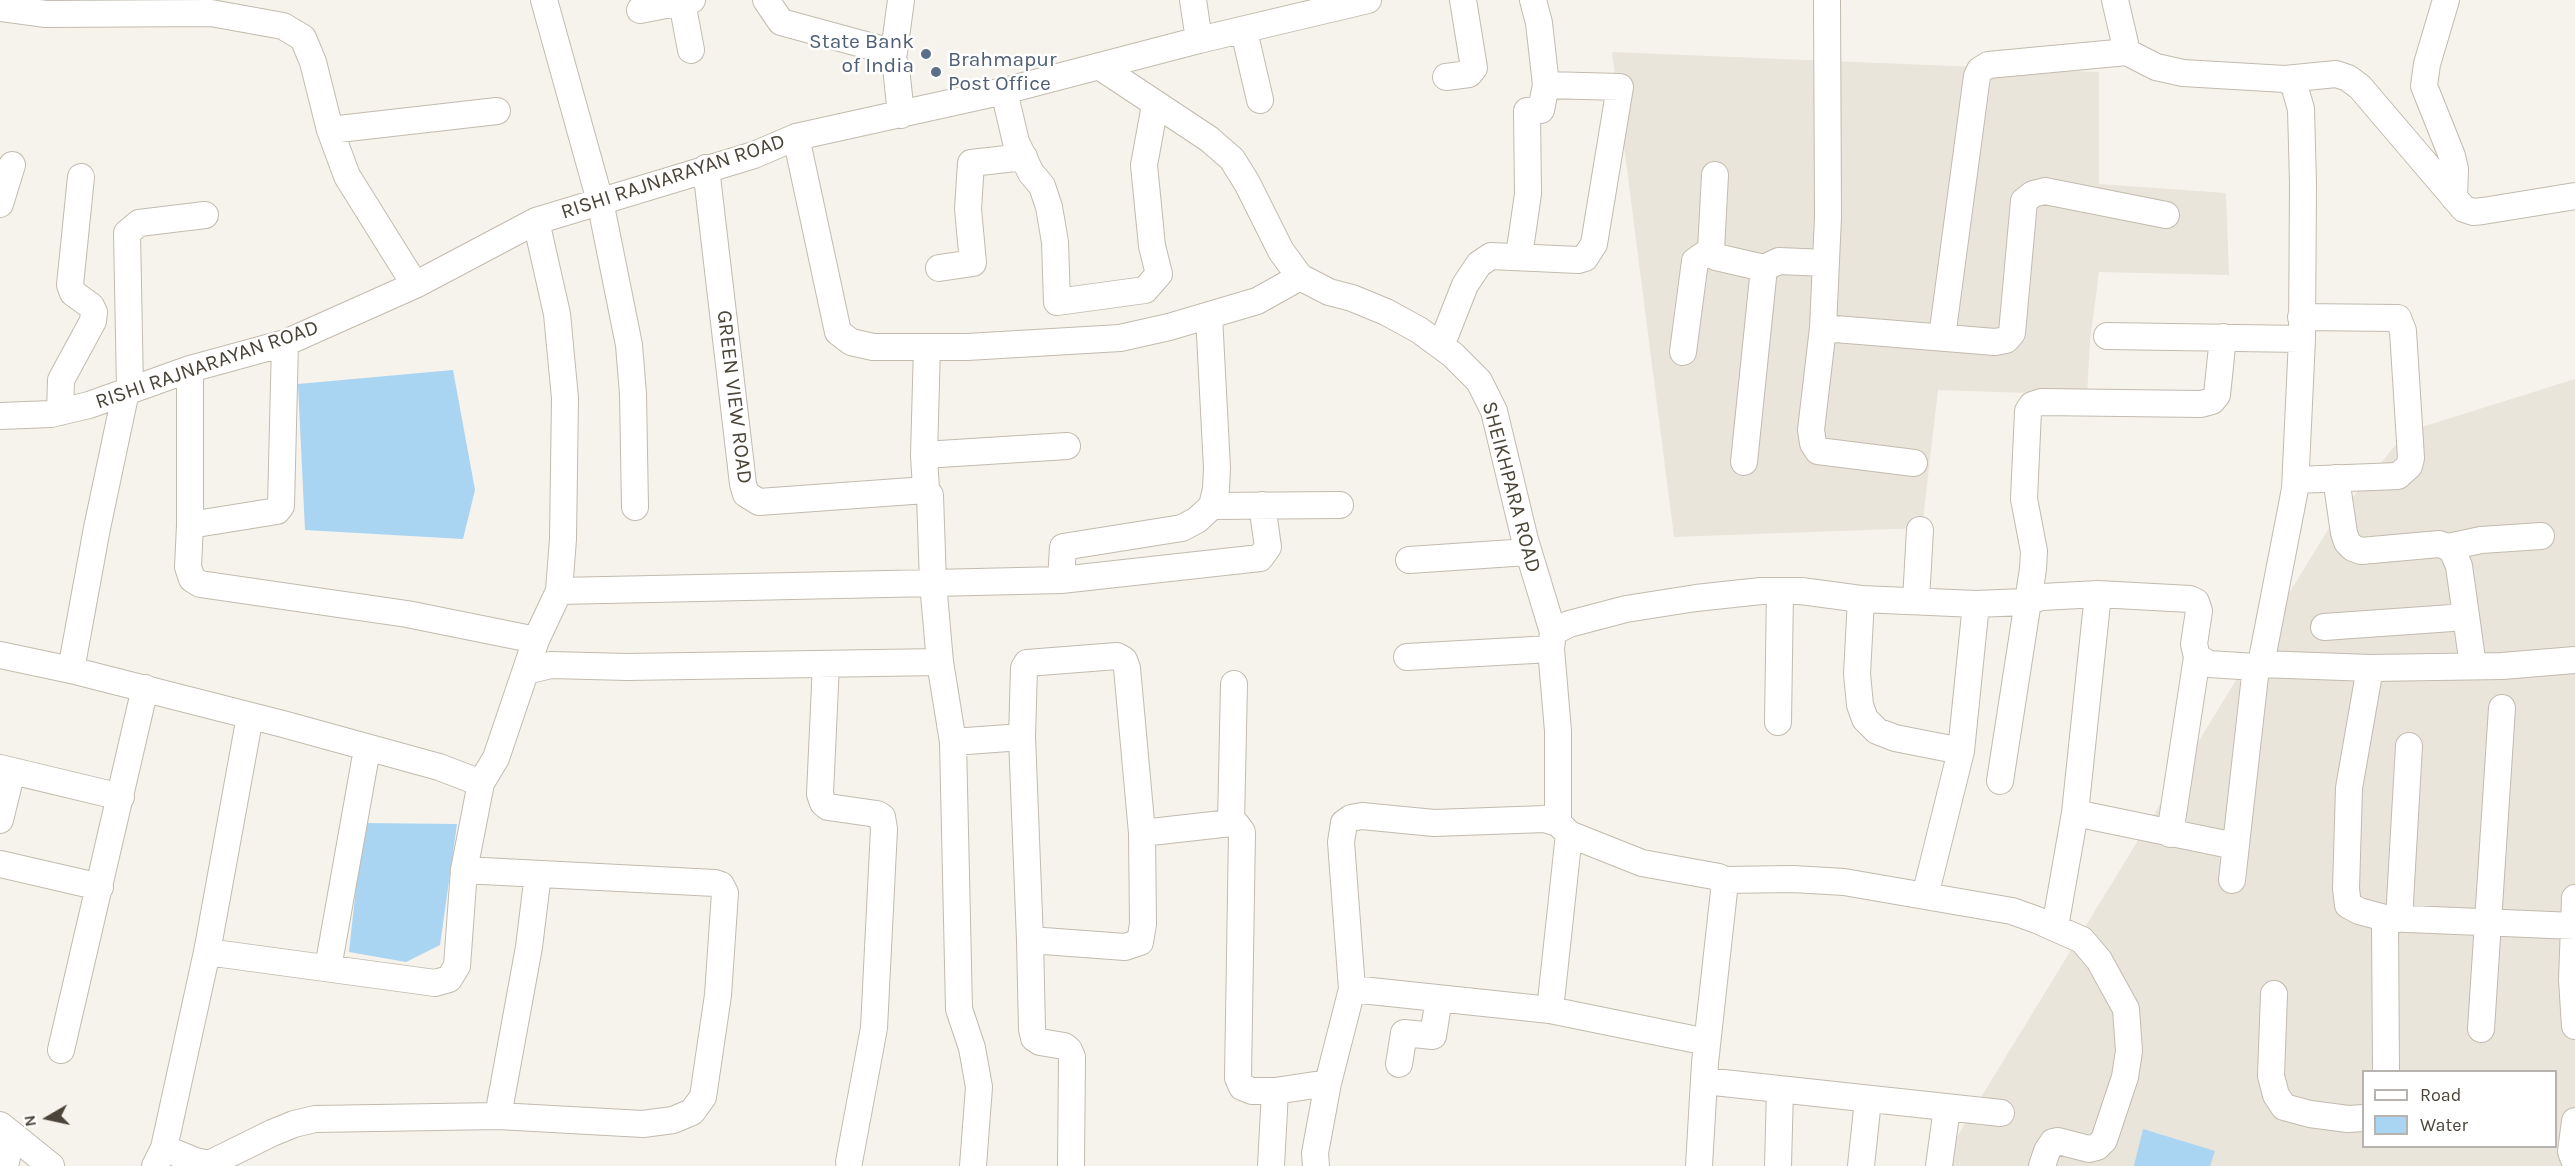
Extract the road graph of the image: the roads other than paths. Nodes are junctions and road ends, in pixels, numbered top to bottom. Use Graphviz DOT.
graph roads {
  1 [pos="544,0"];
  2 [pos="766,0"];
  3 [pos="901,0"];
  4 [pos="1193,0"];
  5 [pos="1463,0"];
  6 [pos="1533,0"];
  7 [pos="1827,0"];
  8 [pos="2115,0"];
  9 [pos="2446,0"];
  10 [pos="687,1"];
  11 [pos="1356,2"];
  12 [pos="212,6"];
  13 [pos="0,8"];
  14 [pos="1299,9"];
  15 [pos="640,10"];
  16 [pos="1244,31"];
  17 [pos="1199,40"];
  18 [pos="691,50"];
  19 [pos="2127,52"];
  20 [pos="893,58"];
  21 [pos="1099,66"];
  22 [pos="1446,77"];
  23 [pos="2285,79"];
  24 [pos="1546,85"];
  25 [pos="1004,91"];
  26 [pos="1260,100"];
  27 [pos="1155,105"];
  28 [pos="497,111"];
  29 [pos="901,115"];
  30 [pos="330,130"];
  31 [pos="796,137"];
  32 [pos="1023,157"];
  33 [pos="12,165"];
  34 [pos="706,168"];
  35 [pos="1715,174"];
  36 [pos="81,177"];
  37 [pos="2575,196"];
  38 [pos="2454,198"];
  39 [pos="600,201"];
  40 [pos="0,204"];
  41 [pos="205,214"];
  42 [pos="2166,215"];
  43 [pos="536,221"];
  44 [pos="1711,250"];
  45 [pos="1519,256"];
  46 [pos="1826,263"];
  47 [pos="939,268"];
  48 [pos="1764,268"];
  49 [pos="1300,277"];
  50 [pos="415,285"];
  51 [pos="1209,316"];
  52 [pos="1823,328"];
  53 [pos="2301,328"];
  54 [pos="2107,336"];
  55 [pos="1942,338"];
  56 [pos="2223,338"];
  57 [pos="285,343"];
  58 [pos="1441,346"];
  59 [pos="927,347"];
  60 [pos="1683,352"];
  61 [pos="190,369"];
  62 [pos="128,390"];
  63 [pos="60,412"];
  64 [pos="0,416"];
  65 [pos="1067,446"];
  66 [pos="924,455"];
  67 [pos="1743,462"];
  68 [pos="1914,463"];
  69 [pos="2336,478"];
  70 [pos="2296,480"];
  71 [pos="926,490"];
  72 [pos="1212,506"];
  73 [pos="1262,506"];
  74 [pos="1340,506"];
  75 [pos="635,507"];
  76 [pos="190,525"];
  77 [pos="1920,530"];
  78 [pos="2541,536"];
  79 [pos="2448,547"];
  80 [pos="1528,552"];
  81 [pos="1409,560"];
  82 [pos="1061,580"];
  83 [pos="933,583"];
  84 [pos="559,591"];
  85 [pos="1780,591"];
  86 [pos="2098,594"];
  87 [pos="1861,599"];
  88 [pos="1916,600"];
  89 [pos="2029,600"];
  90 [pos="1976,604"];
  91 [pos="2466,617"];
  92 [pos="2324,627"];
  93 [pos="536,640"];
  94 [pos="1552,640"];
  95 [pos="0,655"];
  96 [pos="1407,657"];
  97 [pos="2197,657"];
  98 [pos="2575,660"];
  99 [pos="940,662"];
  100 [pos="826,664"];
  101 [pos="2259,665"];
  102 [pos="2474,666"];
  103 [pos="2370,668"];
  104 [pos="71,670"];
  105 [pos="526,671"];
  106 [pos="1234,684"];
  107 [pos="146,688"];
  108 [pos="2502,708"];
  109 [pos="250,716"];
  110 [pos="1778,722"];
  111 [pos="1022,737"];
  112 [pos="953,742"];
  113 [pos="2409,746"];
  114 [pos="367,749"];
  115 [pos="1961,752"];
  116 [pos="6,769"];
  117 [pos="2000,781"];
  118 [pos="481,783"];
  119 [pos="121,797"];
  120 [pos="2075,813"];
  121 [pos="0,820"];
  122 [pos="1231,823"];
  123 [pos="1563,829"];
  124 [pos="1142,833"];
  125 [pos="2170,834"];
  126 [pos="2235,846"];
  127 [pos="0,864"];
  128 [pos="464,870"];
  129 [pos="538,874"];
  130 [pos="1723,880"];
  131 [pos="2232,880"];
  132 [pos="100,886"];
  133 [pos="1925,896"];
  134 [pos="2575,898"];
  135 [pos="2392,918"];
  136 [pos="2487,923"];
  137 [pos="2574,926"];
  138 [pos="2055,927"];
  139 [pos="1030,940"];
  140 [pos="207,952"];
  141 [pos="328,968"];
  142 [pos="1352,989"];
  143 [pos="2274,993"];
  144 [pos="1439,998"];
  145 [pos="1550,1010"];
  146 [pos="2575,1026"];
  147 [pos="2481,1029"];
  148 [pos="1707,1042"];
  149 [pos="61,1050"];
  150 [pos="1399,1064"];
  151 [pos="2386,1070"];
  152 [pos="1705,1081"];
  153 [pos="1328,1083"];
  154 [pos="1780,1089"];
  155 [pos="1275,1091"];
  156 [pos="1869,1100"];
  157 [pos="1947,1108"];
  158 [pos="2001,1113"];
  159 [pos="498,1116"];
  160 [pos="2362,1118"];
  161 [pos="2575,1120"];
  162 [pos="6,1130"];
  163 [pos="159,1157"];
  164 [pos="849,1162"];
  165 [pos="2575,1162"];
  166 [pos="5,1166"];
  167 [pos="51,1166"];
  168 [pos="973,1166"];
  169 [pos="1071,1166"];
  170 [pos="1271,1166"];
  171 [pos="1316,1166"];
  172 [pos="1699,1166"];
  173 [pos="1778,1166"];
  174 [pos="1861,1166"];
  175 [pos="1939,1166"];
  176 [pos="2042,1166"];
  1 -- 39 [label="street"];
  2 -- 20 [label="street"];
  3 -- 20 [label="street"];
  4 -- 17 [label="street"];
  5 -- 22 [label="street"];
  6 -- 24 [label="street"];
  7 -- 46 [label="street"];
  8 -- 19 [label="street"];
  9 -- 38 [label="street"];
  10 -- 15 [label="street"];
  10 -- 18 [label="street"];
  11 -- 14 [label="street, RISHI RAJNARAYAN ROAD"];
  12 -- 13 [label="street"];
  12 -- 30 [label="street"];
  14 -- 16 [label="street, RISHI RAJNARAYAN ROAD"];
  16 -- 17 [label="street, RISHI RAJNARAYAN ROAD"];
  16 -- 26 [label="street"];
  17 -- 21 [label="street, RISHI RAJNARAYAN ROAD"];
  19 -- 23 [label="street"];
  19 -- 55 [label="street"];
  20 -- 29 [label="street"];
  21 -- 25 [label="street, RISHI RAJNARAYAN ROAD"];
  21 -- 27 [label="street, SHEIKHPARA ROAD"];
  23 -- 38 [label="street"];
  23 -- 53 [label="street"];
  24 -- 45 [label="street"];
  24 -- 45 [label="street"];
  25 -- 29 [label="street, RISHI RAJNARAYAN ROAD"];
  25 -- 32 [label="street"];
  27 -- 32 [label="street"];
  27 -- 49 [label="street, SHEIKHPARA ROAD"];
  28 -- 30 [label="street"];
  29 -- 31 [label="street, RISHI RAJNARAYAN ROAD"];
  30 -- 50 [label="street"];
  31 -- 34 [label="street, RISHI RAJNARAYAN ROAD"];
  31 -- 59 [label="street"];
  32 -- 47 [label="street"];
  33 -- 40 [label="street"];
  34 -- 39 [label="street, RISHI RAJNARAYAN ROAD"];
  34 -- 71 [label="street, GREEN VIEW ROAD"];
  35 -- 44 [label="street"];
  36 -- 63 [label="street"];
  37 -- 38 [label="street"];
  39 -- 43 [label="street, RISHI RAJNARAYAN ROAD"];
  39 -- 75 [label="street"];
  41 -- 62 [label="street"];
  42 -- 55 [label="street"];
  43 -- 50 [label="street, RISHI RAJNARAYAN ROAD"];
  43 -- 84 [label="street"];
  44 -- 48 [label="street"];
  44 -- 60 [label="street"];
  45 -- 58 [label="street"];
  46 -- 48 [label="street"];
  46 -- 52 [label="street"];
  48 -- 67 [label="street"];
  49 -- 51 [label="street"];
  49 -- 58 [label="street, SHEIKHPARA ROAD"];
  50 -- 57 [label="street, RISHI RAJNARAYAN ROAD"];
  51 -- 59 [label="street"];
  51 -- 72 [label="street"];
  52 -- 55 [label="street"];
  52 -- 68 [label="street"];
  53 -- 56 [label="street"];
  53 -- 69 [label="street"];
  53 -- 70 [label="street"];
  54 -- 56 [label="street"];
  56 -- 89 [label="street"];
  57 -- 61 [label="street, RISHI RAJNARAYAN ROAD"];
  57 -- 76 [label="street"];
  58 -- 80 [label="street, SHEIKHPARA ROAD"];
  59 -- 66 [label="street"];
  61 -- 62 [label="street, RISHI RAJNARAYAN ROAD"];
  61 -- 76 [label="street"];
  62 -- 63 [label="street, RISHI RAJNARAYAN ROAD"];
  62 -- 104 [label="street"];
  63 -- 64 [label="street, RISHI RAJNARAYAN ROAD"];
  65 -- 66 [label="street"];
  66 -- 71 [label="street"];
  69 -- 70 [label="street"];
  69 -- 79 [label="street"];
  70 -- 101 [label="street"];
  71 -- 83 [label="street"];
  72 -- 73 [label="street"];
  72 -- 82 [label="street"];
  73 -- 74 [label="street"];
  73 -- 82 [label="street"];
  76 -- 93 [label="street"];
  77 -- 88 [label="street"];
  78 -- 79 [label="street"];
  79 -- 91 [label="street"];
  80 -- 81 [label="street"];
  80 -- 94 [label="street, SHEIKHPARA ROAD"];
  82 -- 83 [label="street"];
  83 -- 84 [label="street"];
  83 -- 99 [label="street"];
  84 -- 93 [label="street"];
  85 -- 87 [label="street"];
  85 -- 94 [label="street"];
  85 -- 110 [label="street"];
  86 -- 89 [label="street"];
  86 -- 97 [label="street"];
  86 -- 120 [label="street"];
  87 -- 88 [label="street"];
  87 -- 115 [label="street"];
  88 -- 90 [label="street"];
  89 -- 90 [label="street"];
  89 -- 117 [label="street"];
  90 -- 115 [label="street"];
  91 -- 92 [label="street"];
  91 -- 102 [label="street"];
  93 -- 105 [label="street"];
  94 -- 96 [label="street"];
  94 -- 123 [label="street, SHEIKHPARA ROAD"];
  95 -- 104 [label="street"];
  97 -- 101 [label="street"];
  97 -- 125 [label="street"];
  98 -- 102 [label="street"];
  99 -- 100 [label="street"];
  99 -- 112 [label="street"];
  100 -- 105 [label="street"];
  100 -- 164 [label="street"];
  101 -- 103 [label="street"];
  101 -- 126 [label="street"];
  102 -- 103 [label="street"];
  103 -- 135 [label="street"];
  104 -- 107 [label="street"];
  105 -- 118 [label="street"];
  106 -- 122 [label="street"];
  107 -- 109 [label="street"];
  107 -- 119 [label="street"];
  108 -- 136 [label="street"];
  109 -- 114 [label="street"];
  109 -- 140 [label="street"];
  111 -- 112 [label="street"];
  111 -- 124 [label="street"];
  111 -- 139 [label="street"];
  112 -- 168 [label="street"];
  113 -- 135 [label="street"];
  114 -- 118 [label="street"];
  114 -- 141 [label="street"];
  115 -- 133 [label="street"];
  116 -- 119 [label="street"];
  116 -- 121 [label="street"];
  118 -- 128 [label="street"];
  119 -- 132 [label="street"];
  120 -- 125 [label="street"];
  120 -- 138 [label="street"];
  122 -- 124 [label="street"];
  122 -- 155 [label="street"];
  123 -- 130 [label="street"];
  123 -- 142 [label="street"];
  123 -- 145 [label="street, SHEIKHPARA ROAD"];
  124 -- 139 [label="street"];
  125 -- 126 [label="street"];
  126 -- 131 [label="street"];
  127 -- 132 [label="street"];
  128 -- 129 [label="street"];
  128 -- 141 [label="street"];
  129 -- 159 [label="street"];
  129 -- 159 [label="street"];
  130 -- 133 [label="street"];
  130 -- 148 [label="street"];
  132 -- 149 [label="street"];
  133 -- 138 [label="street"];
  134 -- 137 [label="street"];
  135 -- 136 [label="street"];
  135 -- 151 [label="street"];
  136 -- 137 [label="street"];
  136 -- 147 [label="street"];
  137 -- 146 [label="street"];
  138 -- 176 [label="street"];
  139 -- 169 [label="street"];
  140 -- 141 [label="street"];
  140 -- 163 [label="street"];
  142 -- 144 [label="street"];
  142 -- 153 [label="street"];
  143 -- 160 [label="street"];
  144 -- 145 [label="street"];
  144 -- 150 [label="street"];
  145 -- 148 [label="street"];
  148 -- 152 [label="street"];
  152 -- 154 [label="street"];
  152 -- 172 [label="street"];
  153 -- 155 [label="street"];
  153 -- 171 [label="street"];
  154 -- 156 [label="street"];
  154 -- 173 [label="street"];
  155 -- 170 [label="street"];
  156 -- 157 [label="street"];
  156 -- 174 [label="street"];
  157 -- 158 [label="street"];
  157 -- 175 [label="street"];
  159 -- 163 [label="street"];
  161 -- 165 [label="street"];
  162 -- 166 [label="street"];
  162 -- 167 [label="street"];
}
